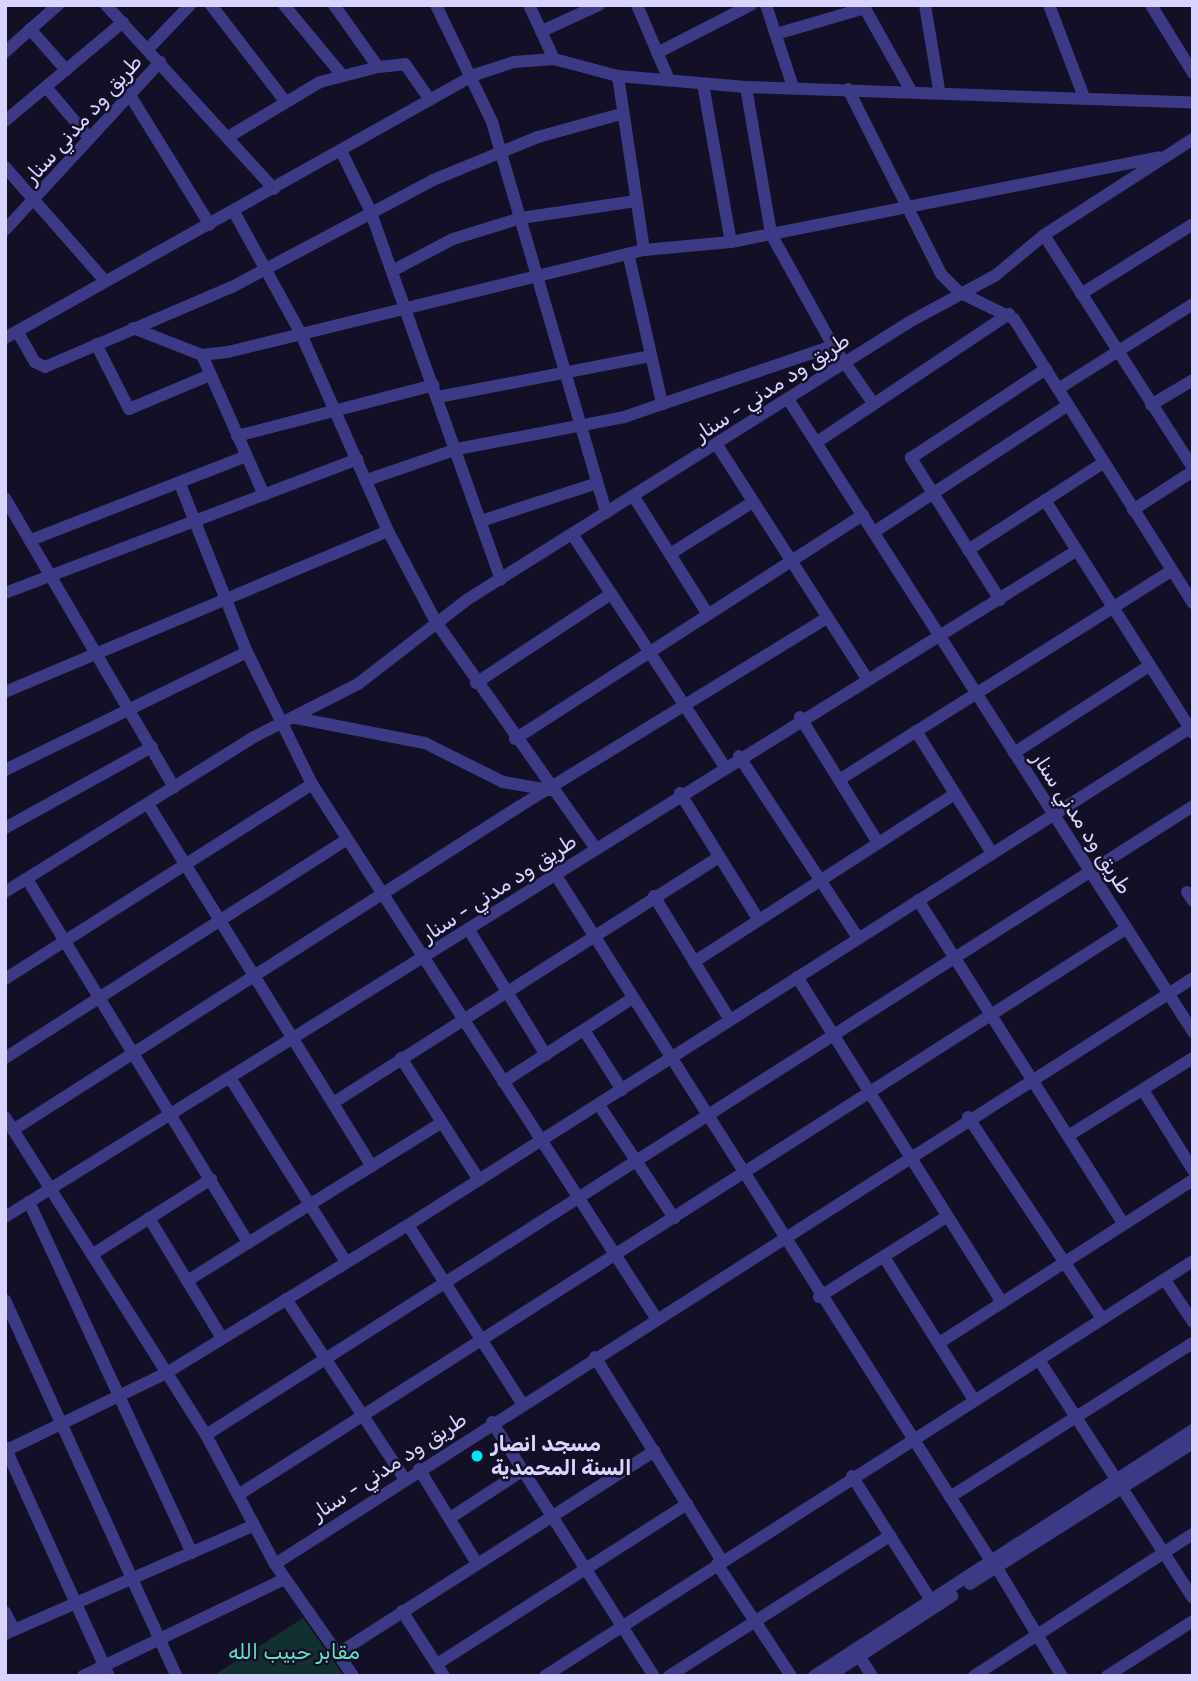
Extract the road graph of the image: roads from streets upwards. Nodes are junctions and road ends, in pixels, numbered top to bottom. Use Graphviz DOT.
graph roads {
  1 [pos="58,5"];
  2 [pos="106,5"];
  3 [pos="190,5"];
  4 [pos="211,5"];
  5 [pos="284,5"];
  6 [pos="334,5"];
  7 [pos="436,5"];
  8 [pos="529,5"];
  9 [pos="599,5"];
  10 [pos="637,5"];
  11 [pos="751,5"];
  12 [pos="766,5"];
  13 [pos="925,5"];
  14 [pos="1049,5"];
  15 [pos="1151,5"];
  16 [pos="864,6"];
  17 [pos="123,22"];
  18 [pos="30,29"];
  19 [pos="542,31"];
  20 [pos="776,34"];
  21 [pos="148,49"];
  22 [pos="5,52"];
  23 [pos="657,53"];
  24 [pos="554,58"];
  25 [pos="160,62"];
  26 [pos="378,67"];
  27 [pos="66,70"];
  28 [pos="1193,73"];
  29 [pos="342,75"];
  30 [pos="474,75"];
  31 [pos="618,76"];
  32 [pos="669,80"];
  33 [pos="703,84"];
  34 [pos="746,87"];
  35 [pos="793,87"];
  36 [pos="46,88"];
  37 [pos="848,89"];
  38 [pos="910,89"];
  39 [pos="939,90"];
  40 [pos="131,97"];
  41 [pos="1084,97"];
  42 [pos="430,100"];
  43 [pos="285,101"];
  44 [pos="1193,103"];
  45 [pos="621,114"];
  46 [pos="5,121"];
  47 [pos="228,137"];
  48 [pos="89,138"];
  49 [pos="1192,140"];
  50 [pos="341,150"];
  51 [pos="502,152"];
  52 [pos="1168,155"];
  53 [pos="5,167"];
  54 [pos="274,189"];
  55 [pos="36,200"];
  56 [pos="636,201"];
  57 [pos="905,205"];
  58 [pos="370,210"];
  59 [pos="234,212"];
  60 [pos="521,218"];
  61 [pos="1193,224"];
  62 [pos="210,225"];
  63 [pos="5,230"];
  64 [pos="771,234"];
  65 [pos="1044,235"];
  66 [pos="731,242"];
  67 [pos="644,250"];
  68 [pos="629,257"];
  69 [pos="268,269"];
  70 [pos="392,271"];
  71 [pos="537,276"];
  72 [pos="105,281"];
  73 [pos="959,292"];
  74 [pos="1081,293"];
  75 [pos="1193,304"];
  76 [pos="406,312"];
  77 [pos="1009,314"];
  78 [pos="133,328"];
  79 [pos="17,331"];
  80 [pos="301,334"];
  81 [pos="5,338"];
  82 [pos="96,344"];
  83 [pos="833,346"];
  84 [pos="1118,349"];
  85 [pos="202,355"];
  86 [pos="651,356"];
  87 [pos="845,363"];
  88 [pos="1046,369"];
  89 [pos="568,374"];
  90 [pos="210,375"];
  91 [pos="1193,380"];
  92 [pos="1058,389"];
  93 [pos="436,391"];
  94 [pos="790,402"];
  95 [pos="873,402"];
  96 [pos="662,404"];
  97 [pos="1068,405"];
  98 [pos="1151,405"];
  99 [pos="336,409"];
  100 [pos="583,428"];
  101 [pos="237,436"];
  102 [pos="817,442"];
  103 [pos="717,445"];
  104 [pos="457,449"];
  105 [pos="246,456"];
  106 [pos="357,459"];
  107 [pos="1103,463"];
  108 [pos="1193,469"];
  109 [pos="367,480"];
  110 [pos="597,483"];
  111 [pos="180,484"];
  112 [pos="933,493"];
  113 [pos="264,495"];
  114 [pos="634,496"];
  115 [pos="1045,500"];
  116 [pos="753,502"];
  117 [pos="7,504"];
  118 [pos="1133,510"];
  119 [pos="606,513"];
  120 [pos="863,515"];
  121 [pos="481,521"];
  122 [pos="195,523"];
  123 [pos="388,531"];
  124 [pos="874,532"];
  125 [pos="572,534"];
  126 [pos="31,540"];
  127 [pos="968,550"];
  128 [pos="1076,551"];
  129 [pos="670,554"];
  130 [pos="791,560"];
  131 [pos="1171,571"];
  132 [pos="52,573"];
  133 [pos="500,579"];
  134 [pos="5,593"];
  135 [pos="611,594"];
  136 [pos="1000,600"];
  137 [pos="226,603"];
  138 [pos="1193,603"];
  139 [pos="1113,608"];
  140 [pos="707,613"];
  141 [pos="827,618"];
  142 [pos="436,622"];
  143 [pos="938,635"];
  144 [pos="247,652"];
  145 [pos="648,652"];
  146 [pos="102,655"];
  147 [pos="1149,666"];
  148 [pos="866,677"];
  149 [pos="476,683"];
  150 [pos="5,692"];
  151 [pos="975,693"];
  152 [pos="131,707"];
  153 [pos="687,709"];
  154 [pos="800,717"];
  155 [pos="296,718"];
  156 [pos="280,723"];
  157 [pos="1192,729"];
  158 [pos="916,731"];
  159 [pos="515,739"];
  160 [pos="152,747"];
  161 [pos="1014,753"];
  162 [pos="739,756"];
  163 [pos="724,765"];
  164 [pos="5,770"];
  165 [pos="839,780"];
  166 [pos="312,784"];
  167 [pos="174,787"];
  168 [pos="552,789"];
  169 [pos="680,793"];
  170 [pos="955,794"];
  171 [pos="148,804"];
  172 [pos="1193,806"];
  173 [pos="1054,814"];
  174 [pos="5,828"];
  175 [pos="346,840"];
  176 [pos="878,843"];
  177 [pos="595,848"];
  178 [pos="992,853"];
  179 [pos="719,858"];
  180 [pos="187,864"];
  181 [pos="1090,871"];
  182 [pos="555,874"];
  183 [pos="27,879"];
  184 [pos="821,880"];
  185 [pos="5,892"];
  186 [pos="381,896"];
  187 [pos="654,896"];
  188 [pos="918,900"];
  189 [pos="220,918"];
  190 [pos="758,919"];
  191 [pos="1127,929"];
  192 [pos="469,930"];
  193 [pos="593,934"];
  194 [pos="858,938"];
  195 [pos="67,941"];
  196 [pos="954,958"];
  197 [pos="424,960"];
  198 [pos="694,962"];
  199 [pos="257,975"];
  200 [pos="797,977"];
  201 [pos="1193,978"];
  202 [pos="5,979"];
  203 [pos="506,992"];
  204 [pos="1168,994"];
  205 [pos="101,995"];
  206 [pos="633,998"];
  207 [pos="991,1016"];
  208 [pos="462,1018"];
  209 [pos="730,1020"];
  210 [pos="584,1030"];
  211 [pos="1193,1032"];
  212 [pos="833,1035"];
  213 [pos="294,1040"];
  214 [pos="138,1054"];
  215 [pos="545,1055"];
  216 [pos="5,1058"];
  217 [pos="401,1058"];
  218 [pos="671,1058"];
  219 [pos="1193,1058"];
  220 [pos="1030,1078"];
  221 [pos="232,1081"];
  222 [pos="503,1082"];
  223 [pos="622,1090"];
  224 [pos="1143,1090"];
  225 [pos="870,1093"];
  226 [pos="333,1103"];
  227 [pos="599,1105"];
  228 [pos="707,1114"];
  229 [pos="173,1116"];
  230 [pos="5,1117"];
  231 [pos="968,1117"];
  232 [pos="442,1123"];
  233 [pos="13,1130"];
  234 [pos="1068,1136"];
  235 [pos="540,1142"];
  236 [pos="909,1154"];
  237 [pos="635,1160"];
  238 [pos="372,1166"];
  239 [pos="1193,1170"];
  240 [pos="741,1175"];
  241 [pos="211,1179"];
  242 [pos="479,1180"];
  243 [pos="1193,1180"];
  244 [pos="51,1188"];
  245 [pos="576,1197"];
  246 [pos="29,1202"];
  247 [pos="310,1205"];
  248 [pos="5,1217"];
  249 [pos="946,1217"];
  250 [pos="674,1218"];
  251 [pos="149,1219"];
  252 [pos="1124,1224"];
  253 [pos="408,1226"];
  254 [pos="781,1236"];
  255 [pos="248,1243"];
  256 [pos="93,1254"];
  257 [pos="615,1254"];
  258 [pos="884,1257"];
  259 [pos="1193,1261"];
  260 [pos="346,1262"];
  261 [pos="1065,1264"];
  262 [pos="1165,1280"];
  263 [pos="187,1281"];
  264 [pos="445,1282"];
  265 [pos="819,1297"];
  266 [pos="286,1299"];
  267 [pos="5,1300"];
  268 [pos="1002,1303"];
  269 [pos="656,1318"];
  270 [pos="1102,1319"];
  271 [pos="1193,1322"];
  272 [pos="222,1338"];
  273 [pos="481,1341"];
  274 [pos="939,1343"];
  275 [pos="1193,1343"];
  276 [pos="595,1357"];
  277 [pos="325,1359"];
  278 [pos="1039,1360"];
  279 [pos="168,1372"];
  280 [pos="118,1396"];
  281 [pos="974,1400"];
  282 [pos="522,1402"];
  283 [pos="361,1416"];
  284 [pos="1076,1416"];
  285 [pos="492,1422"];
  286 [pos="59,1425"];
  287 [pos="1193,1430"];
  288 [pos="206,1435"];
  289 [pos="913,1438"];
  290 [pos="1193,1443"];
  291 [pos="6,1449"];
  292 [pos="655,1451"];
  293 [pos="419,1469"];
  294 [pos="522,1471"];
  295 [pos="852,1476"];
  296 [pos="404,1478"];
  297 [pos="1119,1484"];
  298 [pos="238,1495"];
  299 [pos="950,1497"];
  300 [pos="687,1504"];
  301 [pos="551,1515"];
  302 [pos="450,1518"];
  303 [pos="254,1525"];
  304 [pos="1193,1534"];
  305 [pos="890,1536"];
  306 [pos="1163,1552"];
  307 [pos="192,1553"];
  308 [pos="477,1562"];
  309 [pos="720,1563"];
  310 [pos="275,1564"];
  311 [pos="994,1565"];
  312 [pos="585,1569"];
  313 [pos="285,1579"];
  314 [pos="131,1581"];
  315 [pos="1193,1598"];
  316 [pos="930,1599"];
  317 [pos="75,1604"];
  318 [pos="402,1611"];
  319 [pos="5,1612"];
  320 [pos="754,1621"];
  321 [pos="622,1625"];
  322 [pos="1191,1626"];
  323 [pos="10,1632"];
  324 [pos="1038,1635"];
  325 [pos="160,1642"];
  326 [pos="337,1654"];
  327 [pos="859,1657"];
  328 [pos="437,1664"];
  329 [pos="107,1671"];
  330 [pos="83,1676"];
  331 [pos="176,1676"];
  332 [pos="353,1676"];
  333 [pos="444,1676"];
  334 [pos="545,1676"];
  335 [pos="654,1676"];
  336 [pos="669,1676"];
  337 [pos="791,1676"];
  338 [pos="814,1676"];
  339 [pos="829,1676"];
  340 [pos="872,1676"];
  341 [pos="974,1676"];
  342 [pos="1062,1676"];
  343 [pos="1107,1676"];
  1 -- 18 [label="street"];
  2 -- 17 [label="street"];
  3 -- 21 [label="street"];
  4 -- 43 [label="street"];
  5 -- 29 [label="street"];
  6 -- 26 [label="street"];
  7 -- 30 [label="street"];
  8 -- 19 [label="street"];
  9 -- 19 [label="street"];
  10 -- 23 [label="street"];
  11 -- 23 [label="street"];
  12 -- 20 [label="street"];
  13 -- 39 [label="street"];
  14 -- 41 [label="street"];
  15 -- 28 [label="street"];
  16 -- 20 [label="street"];
  16 -- 38 [label="street"];
  17 -- 21 [label="street"];
  17 -- 27 [label="street"];
  18 -- 22 [label="street"];
  18 -- 27 [label="street"];
  19 -- 24 [label="street"];
  20 -- 35 [label="street"];
  21 -- 25 [label="street"];
  23 -- 32 [label="street"];
  24 -- 30 [label="street"];
  24 -- 31 [label="street"];
  25 -- 40 [label="street, طريق ود مدني سنار"];
  25 -- 47 [label="street"];
  26 -- 29 [label="street"];
  26 -- 42 [label="street"];
  27 -- 36 [label="street"];
  29 -- 43 [label="street"];
  30 -- 42 [label="street"];
  30 -- 51 [label="street"];
  31 -- 32 [label="street"];
  31 -- 45 [label="street"];
  32 -- 33 [label="street"];
  33 -- 34 [label="street"];
  33 -- 66 [label="street"];
  34 -- 35 [label="street"];
  34 -- 64 [label="street"];
  35 -- 37 [label="street"];
  36 -- 46 [label="street"];
  36 -- 48 [label="street"];
  37 -- 38 [label="street"];
  37 -- 57 [label="street"];
  38 -- 39 [label="street"];
  39 -- 41 [label="street"];
  40 -- 48 [label="street, طريق ود مدني سنار"];
  40 -- 62 [label="street"];
  41 -- 44 [label="street"];
  42 -- 50 [label="street"];
  43 -- 47 [label="street"];
  45 -- 51 [label="street"];
  45 -- 56 [label="street"];
  47 -- 54 [label="street"];
  48 -- 55 [label="street, طريق ود مدني سنار"];
  49 -- 52 [label="street, طريق ود مدني - سنار"];
  50 -- 54 [label="street"];
  50 -- 58 [label="street"];
  51 -- 58 [label="street"];
  51 -- 60 [label="street"];
  52 -- 57 [label="street, طريق ود مدني - سنار"];
  52 -- 65 [label="street, طريق ود مدني - سنار"];
  53 -- 55 [label="street"];
  54 -- 59 [label="street"];
  55 -- 63 [label="street, طريق ود مدني سنار"];
  55 -- 72 [label="street"];
  56 -- 60 [label="street"];
  56 -- 67 [label="street"];
  57 -- 64 [label="street, طريق ود مدني - سنار"];
  57 -- 73 [label="street"];
  58 -- 69 [label="street"];
  58 -- 70 [label="street"];
  59 -- 62 [label="street"];
  59 -- 69 [label="street, طريق ود مدني - سنار"];
  60 -- 70 [label="street"];
  60 -- 71 [label="street"];
  61 -- 74 [label="street"];
  62 -- 72 [label="street"];
  64 -- 66 [label="street, طريق ود مدني - سنار"];
  64 -- 83 [label="street"];
  65 -- 73 [label="street, طريق ود مدني - سنار"];
  65 -- 74 [label="street"];
  66 -- 67 [label="street, طريق ود مدني - سنار"];
  67 -- 68 [label="street, طريق ود مدني - سنار"];
  68 -- 71 [label="street, طريق ود مدني - سنار"];
  68 -- 86 [label="street"];
  69 -- 78 [label="street"];
  69 -- 80 [label="street, طريق ود مدني - سنار"];
  70 -- 76 [label="street"];
  71 -- 76 [label="street, طريق ود مدني - سنار"];
  71 -- 89 [label="street"];
  72 -- 79 [label="street"];
  73 -- 77 [label="street"];
  73 -- 87 [label="street, طريق ود مدني - سنار"];
  74 -- 84 [label="street"];
  75 -- 84 [label="street"];
  76 -- 80 [label="street, طريق ود مدني - سنار"];
  76 -- 93 [label="street"];
  77 -- 88 [label="street"];
  77 -- 95 [label="street"];
  78 -- 82 [label="street"];
  78 -- 85 [label="street"];
  79 -- 81 [label="street"];
  79 -- 82 [label="street"];
  80 -- 85 [label="street, طريق ود مدني - سنار"];
  80 -- 99 [label="street, طريق ود مدني - سنار"];
  82 -- 90 [label="street"];
  83 -- 87 [label="street"];
  83 -- 96 [label="street, طريق ود مدني - سنار"];
  84 -- 92 [label="street"];
  84 -- 98 [label="street"];
  85 -- 90 [label="street"];
  86 -- 89 [label="street"];
  86 -- 96 [label="street"];
  87 -- 94 [label="street, طريق ود مدني - سنار"];
  87 -- 95 [label="street"];
  88 -- 92 [label="street"];
  88 -- 112 [label="street"];
  89 -- 93 [label="street"];
  89 -- 100 [label="street"];
  90 -- 101 [label="street"];
  91 -- 98 [label="street"];
  92 -- 97 [label="street"];
  93 -- 99 [label="street"];
  93 -- 104 [label="street"];
  94 -- 102 [label="street, طريق ود مدني سنار"];
  94 -- 103 [label="street, طريق ود مدني - سنار"];
  95 -- 102 [label="street"];
  96 -- 100 [label="street, طريق ود مدني - سنار"];
  97 -- 107 [label="street"];
  97 -- 112 [label="street"];
  98 -- 108 [label="street"];
  99 -- 101 [label="street"];
  99 -- 106 [label="street, طريق ود مدني - سنار"];
  100 -- 104 [label="street, طريق ود مدني - سنار"];
  100 -- 110 [label="street"];
  101 -- 105 [label="street"];
  102 -- 120 [label="street, طريق ود مدني سنار"];
  103 -- 114 [label="street, طريق ود مدني - سنار"];
  103 -- 116 [label="street"];
  104 -- 109 [label="street, طريق ود مدني - سنار"];
  104 -- 121 [label="street"];
  105 -- 111 [label="street"];
  105 -- 113 [label="street"];
  106 -- 109 [label="street, طريق ود مدني - سنار"];
  106 -- 113 [label="street"];
  107 -- 115 [label="street"];
  107 -- 118 [label="street"];
  108 -- 118 [label="street"];
  109 -- 123 [label="street, طريق ود مدني - سنار"];
  110 -- 119 [label="street"];
  110 -- 121 [label="street"];
  111 -- 122 [label="street, طريق ود مدني - سنار"];
  111 -- 126 [label="street"];
  112 -- 124 [label="street"];
  112 -- 127 [label="street"];
  113 -- 122 [label="street"];
  114 -- 119 [label="street, طريق ود مدني - سنار"];
  114 -- 129 [label="street"];
  115 -- 127 [label="street"];
  115 -- 128 [label="street"];
  116 -- 129 [label="street"];
  116 -- 130 [label="street"];
  117 -- 126 [label="street"];
  118 -- 131 [label="street"];
  119 -- 125 [label="street, طريق ود مدني - سنار"];
  120 -- 124 [label="street, طريق ود مدني سنار"];
  120 -- 130 [label="street"];
  121 -- 133 [label="street"];
  122 -- 132 [label="street"];
  122 -- 137 [label="street, طريق ود مدني - سنار"];
  123 -- 137 [label="street"];
  123 -- 142 [label="street, طريق ود مدني - سنار"];
  124 -- 143 [label="street, طريق ود مدني سنار"];
  125 -- 133 [label="street, طريق ود مدني - سنار"];
  125 -- 135 [label="street"];
  126 -- 132 [label="street"];
  127 -- 136 [label="street"];
  128 -- 136 [label="street, طريق ود مدني - سنار"];
  128 -- 139 [label="street"];
  129 -- 140 [label="street"];
  130 -- 140 [label="street"];
  130 -- 141 [label="street"];
  131 -- 138 [label="street"];
  131 -- 139 [label="street"];
  132 -- 134 [label="street"];
  132 -- 146 [label="street"];
  133 -- 142 [label="street, طريق ود مدني - سنار"];
  135 -- 145 [label="street"];
  135 -- 149 [label="street"];
  136 -- 143 [label="street, طريق ود مدني - سنار"];
  137 -- 144 [label="street, طريق ود مدني - سنار"];
  137 -- 146 [label="street"];
  139 -- 147 [label="street"];
  139 -- 151 [label="street"];
  140 -- 145 [label="street"];
  141 -- 148 [label="street"];
  141 -- 153 [label="street"];
  142 -- 149 [label="street, طريق ود مدني - سنار"];
  142 -- 155 [label="street, طريق ود مدني - سنار"];
  143 -- 148 [label="street, طريق ود مدني - سنار"];
  143 -- 151 [label="street, طريق ود مدني سنار"];
  144 -- 152 [label="street"];
  144 -- 156 [label="street, طريق ود مدني - سنار"];
  145 -- 153 [label="street"];
  145 -- 159 [label="street"];
  146 -- 150 [label="street"];
  146 -- 152 [label="street"];
  147 -- 157 [label="street"];
  147 -- 161 [label="street"];
  148 -- 154 [label="street, طريق ود مدني - سنار"];
  149 -- 159 [label="street, طريق ود مدني - سنار"];
  151 -- 158 [label="street"];
  151 -- 161 [label="street, طريق ود مدني سنار"];
  152 -- 160 [label="street"];
  152 -- 164 [label="street"];
  153 -- 163 [label="street"];
  153 -- 168 [label="street"];
  154 -- 162 [label="street, طريق ود مدني - سنار"];
  154 -- 165 [label="street"];
  155 -- 156 [label="street, طريق ود مدني - سنار"];
  155 -- 168 [label="street"];
  156 -- 166 [label="street, طريق ود مدني - سنار"];
  156 -- 167 [label="street, طريق ود مدني - سنار"];
  157 -- 173 [label="street"];
  158 -- 165 [label="street"];
  158 -- 170 [label="street"];
  159 -- 168 [label="street, طريق ود مدني - سنار"];
  160 -- 167 [label="street"];
  160 -- 174 [label="street"];
  161 -- 173 [label="street, طريق ود مدني سنار"];
  162 -- 163 [label="street, طريق ود مدني - سنار"];
  162 -- 184 [label="street"];
  163 -- 169 [label="street, طريق ود مدني - سنار"];
  165 -- 176 [label="street"];
  166 -- 175 [label="street, طريق ود مدني - سنار"];
  166 -- 180 [label="street"];
  167 -- 171 [label="street, طريق ود مدني - سنار"];
  168 -- 177 [label="street, طريق ود مدني - سنار"];
  168 -- 186 [label="street"];
  169 -- 177 [label="street, طريق ود مدني - سنار"];
  169 -- 179 [label="street"];
  170 -- 176 [label="street"];
  170 -- 178 [label="street"];
  171 -- 180 [label="street"];
  171 -- 183 [label="street, طريق ود مدني - سنار"];
  172 -- 181 [label="street"];
  173 -- 178 [label="street"];
  173 -- 181 [label="street, طريق ود مدني سنار"];
  175 -- 186 [label="street, طريق ود مدني - سنار"];
  175 -- 189 [label="street"];
  176 -- 184 [label="street"];
  177 -- 182 [label="street, طريق ود مدني - سنار"];
  178 -- 188 [label="street"];
  179 -- 187 [label="street"];
  179 -- 190 [label="street"];
  180 -- 189 [label="street"];
  180 -- 195 [label="street"];
  181 -- 191 [label="street, طريق ود مدني سنار"];
  181 -- 196 [label="street"];
  182 -- 192 [label="street, طريق ود مدني - سنار"];
  182 -- 193 [label="street"];
  183 -- 185 [label="street, طريق ود مدني - سنار"];
  183 -- 195 [label="street"];
  184 -- 190 [label="street"];
  184 -- 194 [label="street"];
  186 -- 197 [label="street, طريق ود مدني - سنار"];
  186 -- 199 [label="street"];
  187 -- 193 [label="street"];
  187 -- 198 [label="street"];
  188 -- 194 [label="street"];
  188 -- 196 [label="street"];
  189 -- 199 [label="street"];
  189 -- 205 [label="street"];
  190 -- 198 [label="street"];
  191 -- 204 [label="street, طريق ود مدني سنار"];
  191 -- 207 [label="street"];
  192 -- 197 [label="street, طريق ود مدني - سنار"];
  192 -- 203 [label="street"];
  193 -- 203 [label="street"];
  193 -- 206 [label="street"];
  194 -- 200 [label="street"];
  195 -- 202 [label="street"];
  195 -- 205 [label="street"];
  196 -- 207 [label="street"];
  196 -- 212 [label="street"];
  197 -- 208 [label="street, طريق ود مدني - سنار"];
  197 -- 213 [label="street, طريق ود مدني - سنار"];
  198 -- 209 [label="street"];
  199 -- 213 [label="street"];
  199 -- 214 [label="street"];
  200 -- 209 [label="street"];
  200 -- 212 [label="street"];
  201 -- 204 [label="street"];
  203 -- 208 [label="street"];
  203 -- 215 [label="street"];
  204 -- 211 [label="street, طريق ود مدني سنار"];
  204 -- 220 [label="street"];
  205 -- 214 [label="street"];
  205 -- 216 [label="street"];
  206 -- 210 [label="street"];
  206 -- 218 [label="street"];
  207 -- 220 [label="street"];
  207 -- 225 [label="street"];
  208 -- 217 [label="street"];
  208 -- 222 [label="street, طريق ود مدني - سنار"];
  209 -- 218 [label="street"];
  210 -- 215 [label="street"];
  210 -- 223 [label="street"];
  212 -- 225 [label="street"];
  212 -- 228 [label="street"];
  213 -- 221 [label="street, طريق ود مدني - سنار"];
  213 -- 226 [label="street"];
  214 -- 229 [label="street"];
  214 -- 233 [label="street"];
  215 -- 222 [label="street"];
  217 -- 226 [label="street"];
  217 -- 232 [label="street"];
  218 -- 223 [label="street"];
  218 -- 228 [label="street"];
  219 -- 224 [label="street"];
  220 -- 231 [label="street"];
  220 -- 234 [label="street"];
  221 -- 229 [label="street, طريق ود مدني - سنار"];
  221 -- 247 [label="street"];
  222 -- 235 [label="street, طريق ود مدني - سنار"];
  223 -- 227 [label="street"];
  224 -- 234 [label="street"];
  224 -- 239 [label="street"];
  225 -- 236 [label="street"];
  225 -- 240 [label="street"];
  226 -- 238 [label="street"];
  227 -- 235 [label="street"];
  227 -- 237 [label="street"];
  228 -- 237 [label="street"];
  228 -- 240 [label="street"];
  229 -- 241 [label="street"];
  229 -- 244 [label="street, طريق ود مدني - سنار"];
  230 -- 233 [label="street"];
  231 -- 236 [label="street"];
  231 -- 261 [label="street"];
  232 -- 238 [label="street"];
  232 -- 242 [label="street"];
  233 -- 244 [label="street"];
  234 -- 252 [label="street"];
  235 -- 242 [label="street"];
  235 -- 245 [label="street, طريق ود مدني - سنار"];
  236 -- 249 [label="street"];
  236 -- 254 [label="street"];
  237 -- 245 [label="street"];
  237 -- 250 [label="street"];
  238 -- 247 [label="street"];
  240 -- 250 [label="street"];
  240 -- 254 [label="street"];
  241 -- 251 [label="street"];
  241 -- 255 [label="street"];
  242 -- 253 [label="street"];
  243 -- 252 [label="street"];
  244 -- 246 [label="street, طريق ود مدني - سنار"];
  244 -- 256 [label="street"];
  245 -- 257 [label="street, طريق ود مدني - سنار"];
  245 -- 264 [label="street"];
  246 -- 248 [label="street, طريق ود مدني - سنار"];
  246 -- 280 [label="street"];
  247 -- 255 [label="street"];
  247 -- 260 [label="street"];
  249 -- 258 [label="street"];
  249 -- 268 [label="street"];
  250 -- 257 [label="street"];
  251 -- 256 [label="street"];
  251 -- 263 [label="street"];
  252 -- 261 [label="street"];
  253 -- 260 [label="street"];
  253 -- 264 [label="street"];
  254 -- 265 [label="street"];
  254 -- 269 [label="street"];
  255 -- 263 [label="street"];
  256 -- 279 [label="street"];
  257 -- 269 [label="street, طريق ود مدني - سنار"];
  257 -- 273 [label="street"];
  258 -- 265 [label="street"];
  258 -- 274 [label="street"];
  259 -- 262 [label="street"];
  260 -- 266 [label="street"];
  261 -- 268 [label="street"];
  261 -- 270 [label="street"];
  262 -- 270 [label="street"];
  262 -- 271 [label="street"];
  263 -- 272 [label="street"];
  264 -- 273 [label="street"];
  264 -- 277 [label="street"];
  265 -- 289 [label="street"];
  266 -- 272 [label="street"];
  266 -- 277 [label="street"];
  267 -- 286 [label="street"];
  268 -- 274 [label="street"];
  269 -- 276 [label="street"];
  270 -- 278 [label="street"];
  272 -- 279 [label="street"];
  273 -- 282 [label="street"];
  273 -- 283 [label="street"];
  274 -- 281 [label="street"];
  275 -- 284 [label="street"];
  276 -- 282 [label="street"];
  276 -- 292 [label="street"];
  277 -- 283 [label="street"];
  277 -- 288 [label="street"];
  278 -- 281 [label="street"];
  278 -- 284 [label="street"];
  279 -- 280 [label="street"];
  279 -- 288 [label="street"];
  280 -- 286 [label="street"];
  280 -- 307 [label="street"];
  281 -- 289 [label="street"];
  282 -- 285 [label="street"];
  283 -- 296 [label="street"];
  283 -- 298 [label="street"];
  284 -- 297 [label="street"];
  284 -- 299 [label="street"];
  285 -- 293 [label="street, طريق ود مدني - سنار"];
  285 -- 294 [label="street, طريق ود مدني - سنار"];
  286 -- 291 [label="street"];
  286 -- 314 [label="street"];
  287 -- 297 [label="street"];
  288 -- 298 [label="street"];
  289 -- 295 [label="street"];
  289 -- 299 [label="street"];
  290 -- 297 [label="street"];
  291 -- 317 [label="street"];
  292 -- 300 [label="street"];
  292 -- 301 [label="street"];
  293 -- 296 [label="street, طريق ود مدني - سنار"];
  293 -- 302 [label="street"];
  294 -- 301 [label="street, طريق ود مدني - سنار"];
  294 -- 302 [label="street"];
  295 -- 305 [label="street"];
  295 -- 309 [label="street"];
  296 -- 310 [label="street, طريق ود مدني - سنار"];
  297 -- 306 [label="street"];
  297 -- 311 [label="street"];
  298 -- 303 [label="street"];
  299 -- 311 [label="street"];
  300 -- 309 [label="street"];
  300 -- 312 [label="street"];
  301 -- 308 [label="street"];
  301 -- 312 [label="street, طريق ود مدني - سنار"];
  302 -- 308 [label="street"];
  303 -- 307 [label="street"];
  303 -- 310 [label="street"];
  304 -- 306 [label="street"];
  305 -- 316 [label="street"];
  305 -- 320 [label="street"];
  306 -- 315 [label="street"];
  306 -- 324 [label="street"];
  307 -- 314 [label="street"];
  308 -- 318 [label="street"];
  309 -- 320 [label="street"];
  309 -- 321 [label="street"];
  310 -- 313 [label="street"];
  311 -- 316 [label="street"];
  311 -- 324 [label="street"];
  311 -- 327 [label="street"];
  312 -- 321 [label="street, طريق ود مدني - سنار"];
  312 -- 328 [label="street"];
  313 -- 325 [label="street"];
  313 -- 326 [label="street"];
  314 -- 317 [label="street"];
  314 -- 325 [label="street"];
  316 -- 338 [label="street"];
  317 -- 323 [label="street"];
  317 -- 329 [label="street"];
  318 -- 326 [label="street"];
  318 -- 328 [label="street"];
  319 -- 323 [label="street"];
  320 -- 336 [label="street"];
  320 -- 337 [label="street"];
  321 -- 334 [label="street"];
  321 -- 335 [label="street, طريق ود مدني - سنار"];
  322 -- 343 [label="street"];
  324 -- 341 [label="street"];
  324 -- 342 [label="street"];
  325 -- 329 [label="street"];
  325 -- 331 [label="street"];
  326 -- 332 [label="street"];
  327 -- 339 [label="street"];
  327 -- 340 [label="street"];
  328 -- 333 [label="street"];
  329 -- 330 [label="street"];
}
